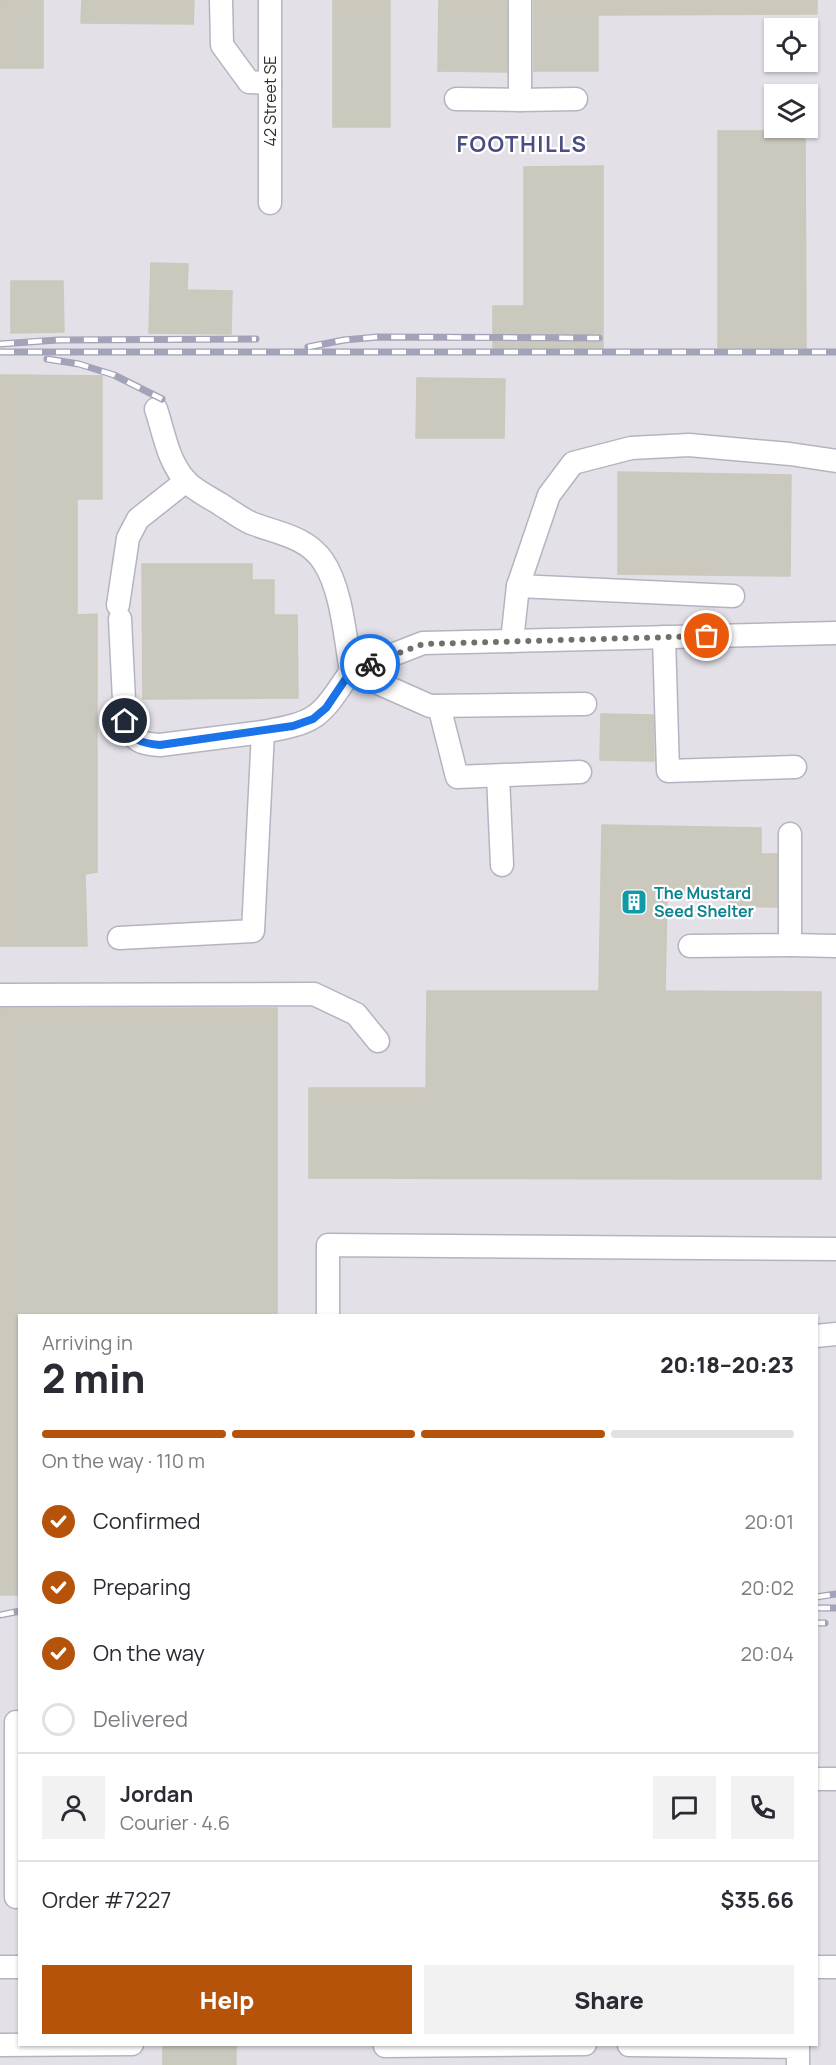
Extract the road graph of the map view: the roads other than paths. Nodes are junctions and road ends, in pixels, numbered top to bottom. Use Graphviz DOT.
graph roads {
  1 [pos="221,0"];
  2 [pos="270,0"];
  3 [pos="520,0"];
  4 [pos="270,84"];
  5 [pos="456,99"];
  6 [pos="576,99"];
  7 [pos="520,100"];
  8 [pos="270,203"];
  9 [pos="156,409"];
  10 [pos="836,461"];
  11 [pos="186,481"];
  12 [pos="518,586"];
  13 [pos="734,596"];
  14 [pos="836,633"];
  15 [pos="664,637"];
  16 [pos="512,641"];
  17 [pos="351,671"];
  18 [pos="585,704"];
  19 [pos="439,706"];
  20 [pos="263,732"];
  21 [pos="795,767"];
  22 [pos="580,772"];
  23 [pos="498,776"];
  24 [pos="790,834"];
  25 [pos="502,865"];
  26 [pos="119,938"];
  27 [pos="790,945"];
  28 [pos="690,946"];
  29 [pos="836,946"];
  30 [pos="0,995"];
  31 [pos="378,1041"];
  32 [pos="836,1249"];
  33 [pos="328,1314"];
  34 [pos="836,1334"];
  35 [pos="818,1336"];
  36 [pos="12,1722"];
  37 [pos="818,1779"];
  38 [pos="836,1779"];
  39 [pos="17,1848"];
  40 [pos="12,1897"];
  41 [pos="0,1967"];
  42 [pos="18,1967"];
  43 [pos="818,1967"];
  44 [pos="836,1967"];
  45 [pos="0,2045"];
  46 [pos="18,2046"];
  47 [pos="19,2046"];
  48 [pos="535,2046"];
  49 [pos="629,2046"];
  50 [pos="714,2046"];
  51 [pos="132,2052"];
  52 [pos="385,2052"];
  53 [pos="629,2065"];
  54 [pos="798,2065"];
  1 -- 4 [label="street"];
  2 -- 4 [label="street, 42 Street SE"];
  3 -- 7 [label="street"];
  4 -- 8 [label="street, 42 Street SE"];
  5 -- 7 [label="street"];
  6 -- 7 [label="street"];
  9 -- 11 [label="street"];
  10 -- 12 [label="street"];
  11 -- 17 [label="street"];
  11 -- 20 [label="street"];
  12 -- 13 [label="street"];
  12 -- 16 [label="street"];
  14 -- 15 [label="street"];
  15 -- 16 [label="street"];
  15 -- 21 [label="street"];
  16 -- 17 [label="street"];
  17 -- 19 [label="street"];
  17 -- 20 [label="street"];
  18 -- 19 [label="street"];
  19 -- 23 [label="street"];
  20 -- 26 [label="street"];
  22 -- 23 [label="street"];
  23 -- 25 [label="street"];
  24 -- 27 [label="street"];
  27 -- 28 [label="street"];
  27 -- 29 [label="street"];
  30 -- 31 [label="street"];
  32 -- 33 [label="street"];
  34 -- 35 [label="street"];
  36 -- 39 [label="street"];
  37 -- 38 [label="street"];
  39 -- 40 [label="street"];
  41 -- 42 [label="street"];
  43 -- 44 [label="street"];
  45 -- 46 [label="street"];
  47 -- 51 [label="street"];
  48 -- 52 [label="street"];
  49 -- 53 [label="street"];
  50 -- 54 [label="street"];
}
